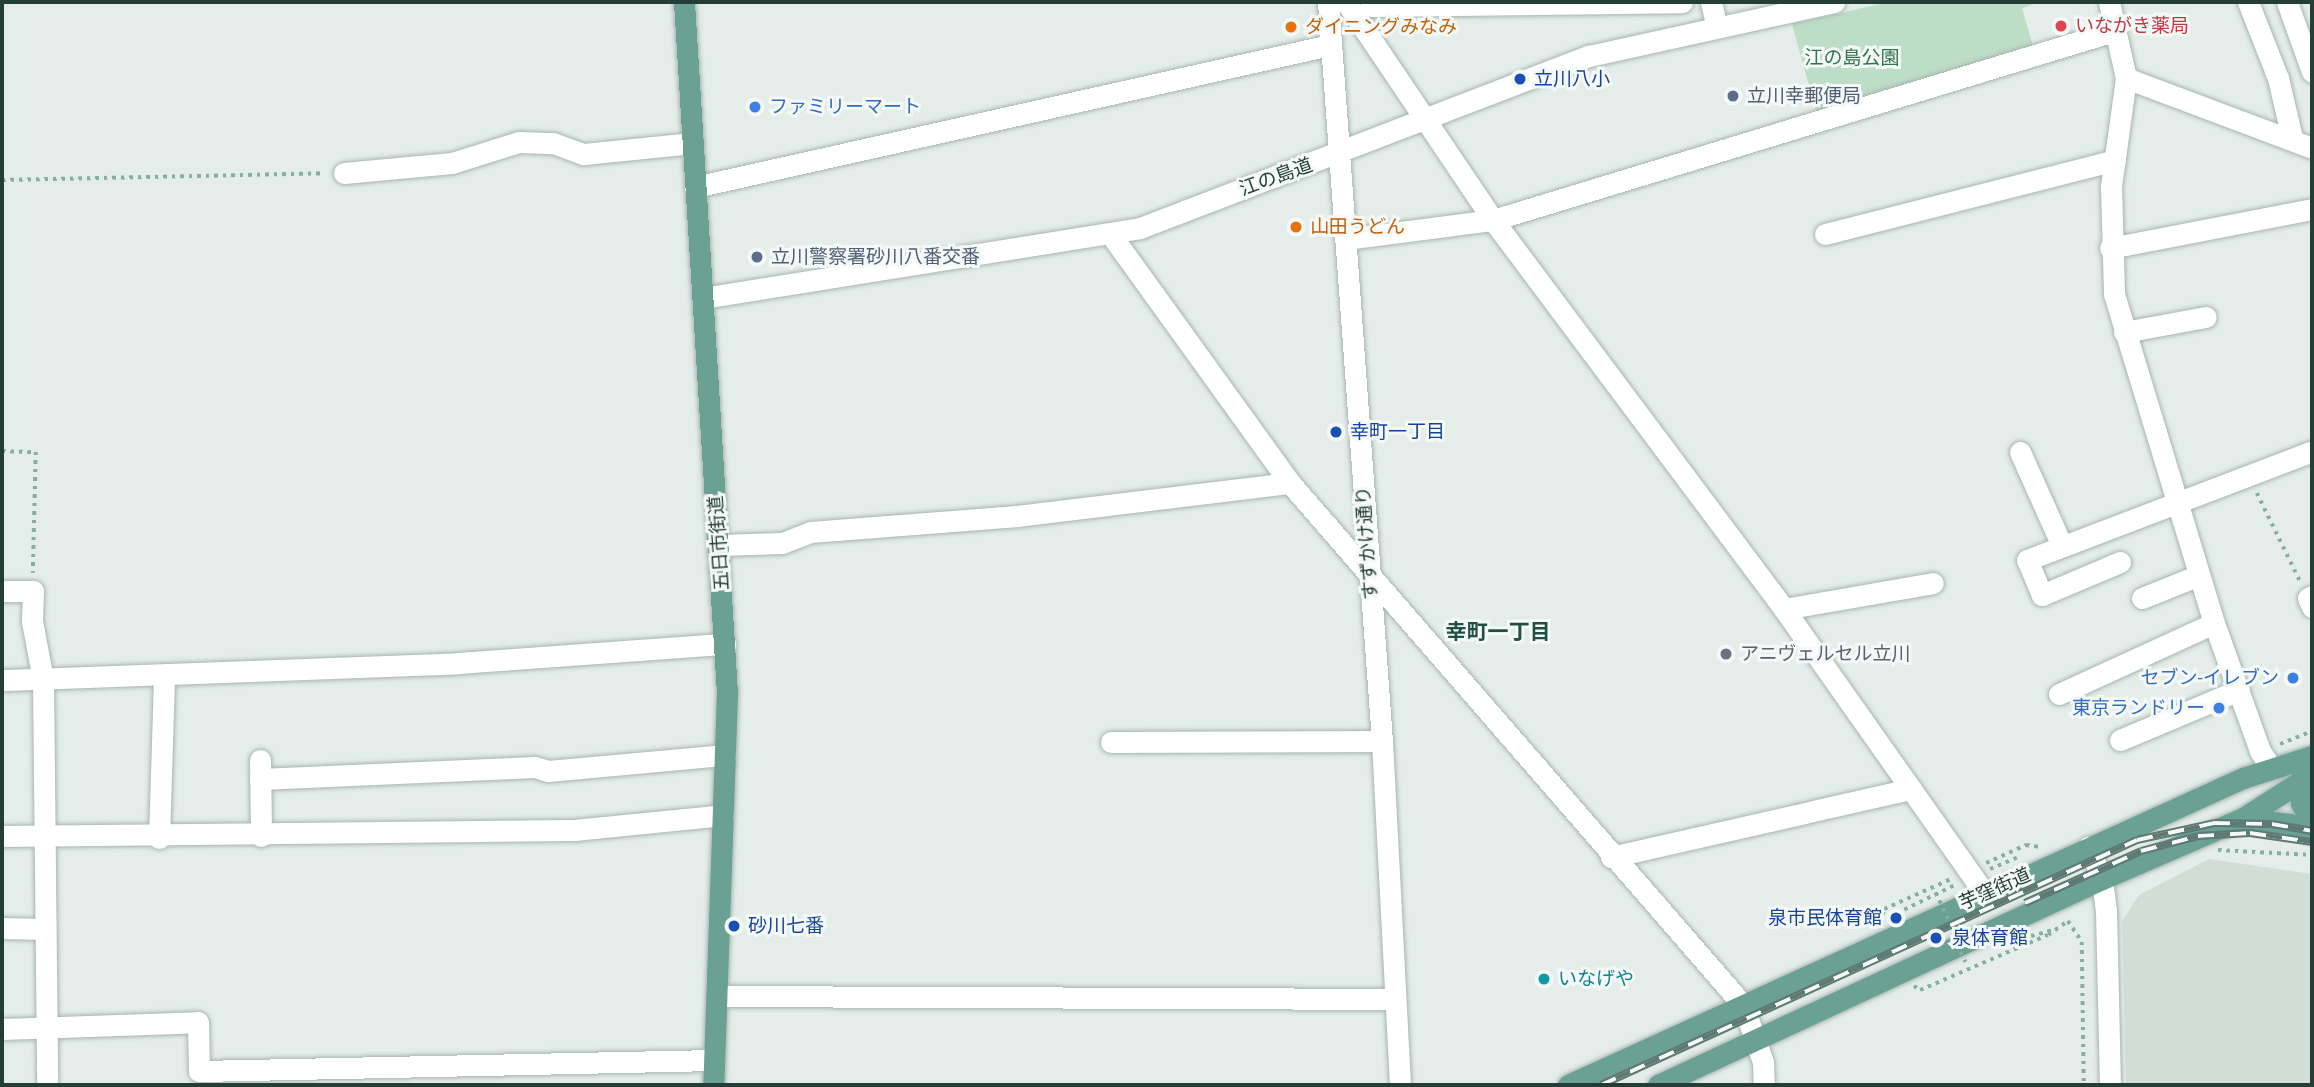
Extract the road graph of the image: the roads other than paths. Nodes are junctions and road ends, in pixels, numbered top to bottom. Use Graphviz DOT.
graph roads {
  1 [pos="1328,2"];
  2 [pos="1346,2"];
  3 [pos="1371,2"];
  4 [pos="1682,2"];
  5 [pos="1711,2"];
  6 [pos="1834,2"];
  7 [pos="2109,2"];
  8 [pos="2248,2"];
  9 [pos="2287,2"];
  10 [pos="688,3"];
  11 [pos="1534,3"];
  12 [pos="1611,3"];
  13 [pos="1451,4"];
  14 [pos="1717,27"];
  15 [pos="2114,32"];
  16 [pos="1330,46"];
  17 [pos="2312,72"];
  18 [pos="2126,78"];
  19 [pos="1423,120"];
  20 [pos="2292,138"];
  21 [pos="692,143"];
  22 [pos="2312,148"];
  23 [pos="1337,154"];
  24 [pos="2115,160"];
  25 [pos="344,173"];
  26 [pos="695,187"];
  27 [pos="2312,209"];
  28 [pos="1493,219"];
  29 [pos="1825,234"];
  30 [pos="1111,235"];
  31 [pos="1346,239"];
  32 [pos="2110,248"];
  33 [pos="704,298"];
  34 [pos="2206,317"];
  35 [pos="2124,332"];
  36 [pos="2312,451"];
  37 [pos="2020,452"];
  38 [pos="1290,483"];
  39 [pos="2177,503"];
  40 [pos="719,545"];
  41 [pos="2062,547"];
  42 [pos="2120,562"];
  43 [pos="1368,572"];
  44 [pos="2199,575"];
  45 [pos="1933,583"];
  46 [pos="2,591"];
  47 [pos="2143,598"];
  48 [pos="1784,609"];
  49 [pos="2214,623"];
  50 [pos="725,644"];
  51 [pos="164,675"];
  52 [pos="2,680"];
  53 [pos="43,680"];
  54 [pos="2239,690"];
  55 [pos="2059,694"];
  56 [pos="2120,740"];
  57 [pos="1382,741"];
  58 [pos="1111,742"];
  59 [pos="725,755"];
  60 [pos="2300,774"];
  61 [pos="1911,789"];
  62 [pos="723,814"];
  63 [pos="2243,818"];
  64 [pos="2311,823"];
  65 [pos="2,836"];
  66 [pos="261,836"];
  67 [pos="45,837"];
  68 [pos="159,838"];
  69 [pos="2088,847"];
  70 [pos="1611,857"];
  71 [pos="2102,879"];
  72 [pos="1985,894"];
  73 [pos="2,928"];
  74 [pos="43,929"];
  75 [pos="716,996"];
  76 [pos="1394,999"];
  77 [pos="1743,1005"];
  78 [pos="46,1028"];
  79 [pos="2,1029"];
  80 [pos="1757,1039"];
  81 [pos="714,1060"];
  82 [pos="47,1085"];
  83 [pos="713,1085"];
  84 [pos="1400,1085"];
  85 [pos="1568,1085"];
  86 [pos="1658,1085"];
  87 [pos="1764,1085"];
  88 [pos="2110,1085"];
  1 -- 16 [label="street, すずかけ通り"];
  2 -- 19 [label="street"];
  3 -- 13 [label="street"];
  4 -- 12 [label="street"];
  5 -- 14 [label="street"];
  6 -- 14 [label="street, 江の島道"];
  7 -- 15 [label="street"];
  8 -- 20 [label="street"];
  9 -- 17 [label="street"];
  10 -- 21 [label="main road, 五日市街道"];
  11 -- 12 [label="street"];
  11 -- 13 [label="street"];
  14 -- 19 [label="street, 江の島道"];
  15 -- 18 [label="street"];
  15 -- 28 [label="street"];
  16 -- 23 [label="street, すずかけ通り"];
  16 -- 26 [label="street"];
  18 -- 20 [label="street"];
  18 -- 24 [label="street"];
  19 -- 23 [label="street, 江の島道"];
  19 -- 28 [label="street"];
  20 -- 22 [label="street"];
  21 -- 25 [label="street"];
  21 -- 26 [label="main road, 五日市街道"];
  23 -- 30 [label="street, 江の島道"];
  23 -- 31 [label="street, すずかけ通り"];
  24 -- 29 [label="street"];
  24 -- 32 [label="street"];
  26 -- 33 [label="main road, 五日市街道"];
  27 -- 32 [label="street"];
  28 -- 31 [label="street"];
  28 -- 48 [label="street"];
  30 -- 33 [label="street, 江の島道"];
  30 -- 38 [label="street"];
  31 -- 43 [label="street, すずかけ通り"];
  32 -- 35 [label="street"];
  33 -- 40 [label="main road, 五日市街道"];
  34 -- 35 [label="street"];
  35 -- 39 [label="street"];
  36 -- 39 [label="street"];
  37 -- 41 [label="street"];
  38 -- 40 [label="street"];
  38 -- 43 [label="street"];
  39 -- 41 [label="street"];
  39 -- 44 [label="street"];
  40 -- 50 [label="main road, 五日市街道"];
  41 -- 42 [label="street"];
  43 -- 57 [label="street, すずかけ通り"];
  43 -- 70 [label="street"];
  44 -- 47 [label="street"];
  44 -- 49 [label="street"];
  45 -- 48 [label="street"];
  46 -- 53 [label="street"];
  48 -- 61 [label="street"];
  49 -- 54 [label="street"];
  49 -- 55 [label="street"];
  50 -- 51 [label="street"];
  50 -- 59 [label="main road, 五日市街道"];
  51 -- 53 [label="street"];
  51 -- 68 [label="street"];
  52 -- 53 [label="street"];
  53 -- 67 [label="street"];
  54 -- 56 [label="street"];
  54 -- 60 [label="street"];
  57 -- 58 [label="street"];
  57 -- 76 [label="street, すずかけ通り"];
  59 -- 62 [label="main road, 五日市街道"];
  59 -- 66 [label="street"];
  60 -- 63 [label="main road, 芋窪街道"];
  60 -- 64 [label="main road"];
  60 -- 69 [label="main road, 芋窪街道"];
  61 -- 70 [label="street"];
  61 -- 72 [label="street"];
  62 -- 66 [label="street"];
  62 -- 75 [label="main road, 五日市街道"];
  63 -- 64 [label="main road"];
  63 -- 71 [label="main road, 芋窪街道"];
  65 -- 67 [label="street"];
  66 -- 68 [label="street"];
  67 -- 68 [label="street"];
  67 -- 74 [label="street"];
  69 -- 71 [label="street"];
  69 -- 72 [label="main road, 芋窪街道"];
  70 -- 77 [label="street"];
  71 -- 80 [label="main road, 芋窪街道"];
  71 -- 88 [label="street"];
  72 -- 77 [label="main road, 芋窪街道"];
  73 -- 74 [label="street"];
  74 -- 78 [label="street"];
  75 -- 76 [label="street"];
  75 -- 81 [label="main road, 五日市街道"];
  76 -- 84 [label="street, すずかけ通り"];
  77 -- 80 [label="street"];
  77 -- 85 [label="main road, 芋窪街道"];
  78 -- 79 [label="street"];
  78 -- 81 [label="street"];
  78 -- 82 [label="street"];
  80 -- 86 [label="main road, 芋窪街道"];
  80 -- 87 [label="street"];
  81 -- 83 [label="main road, 五日市街道"];
}
